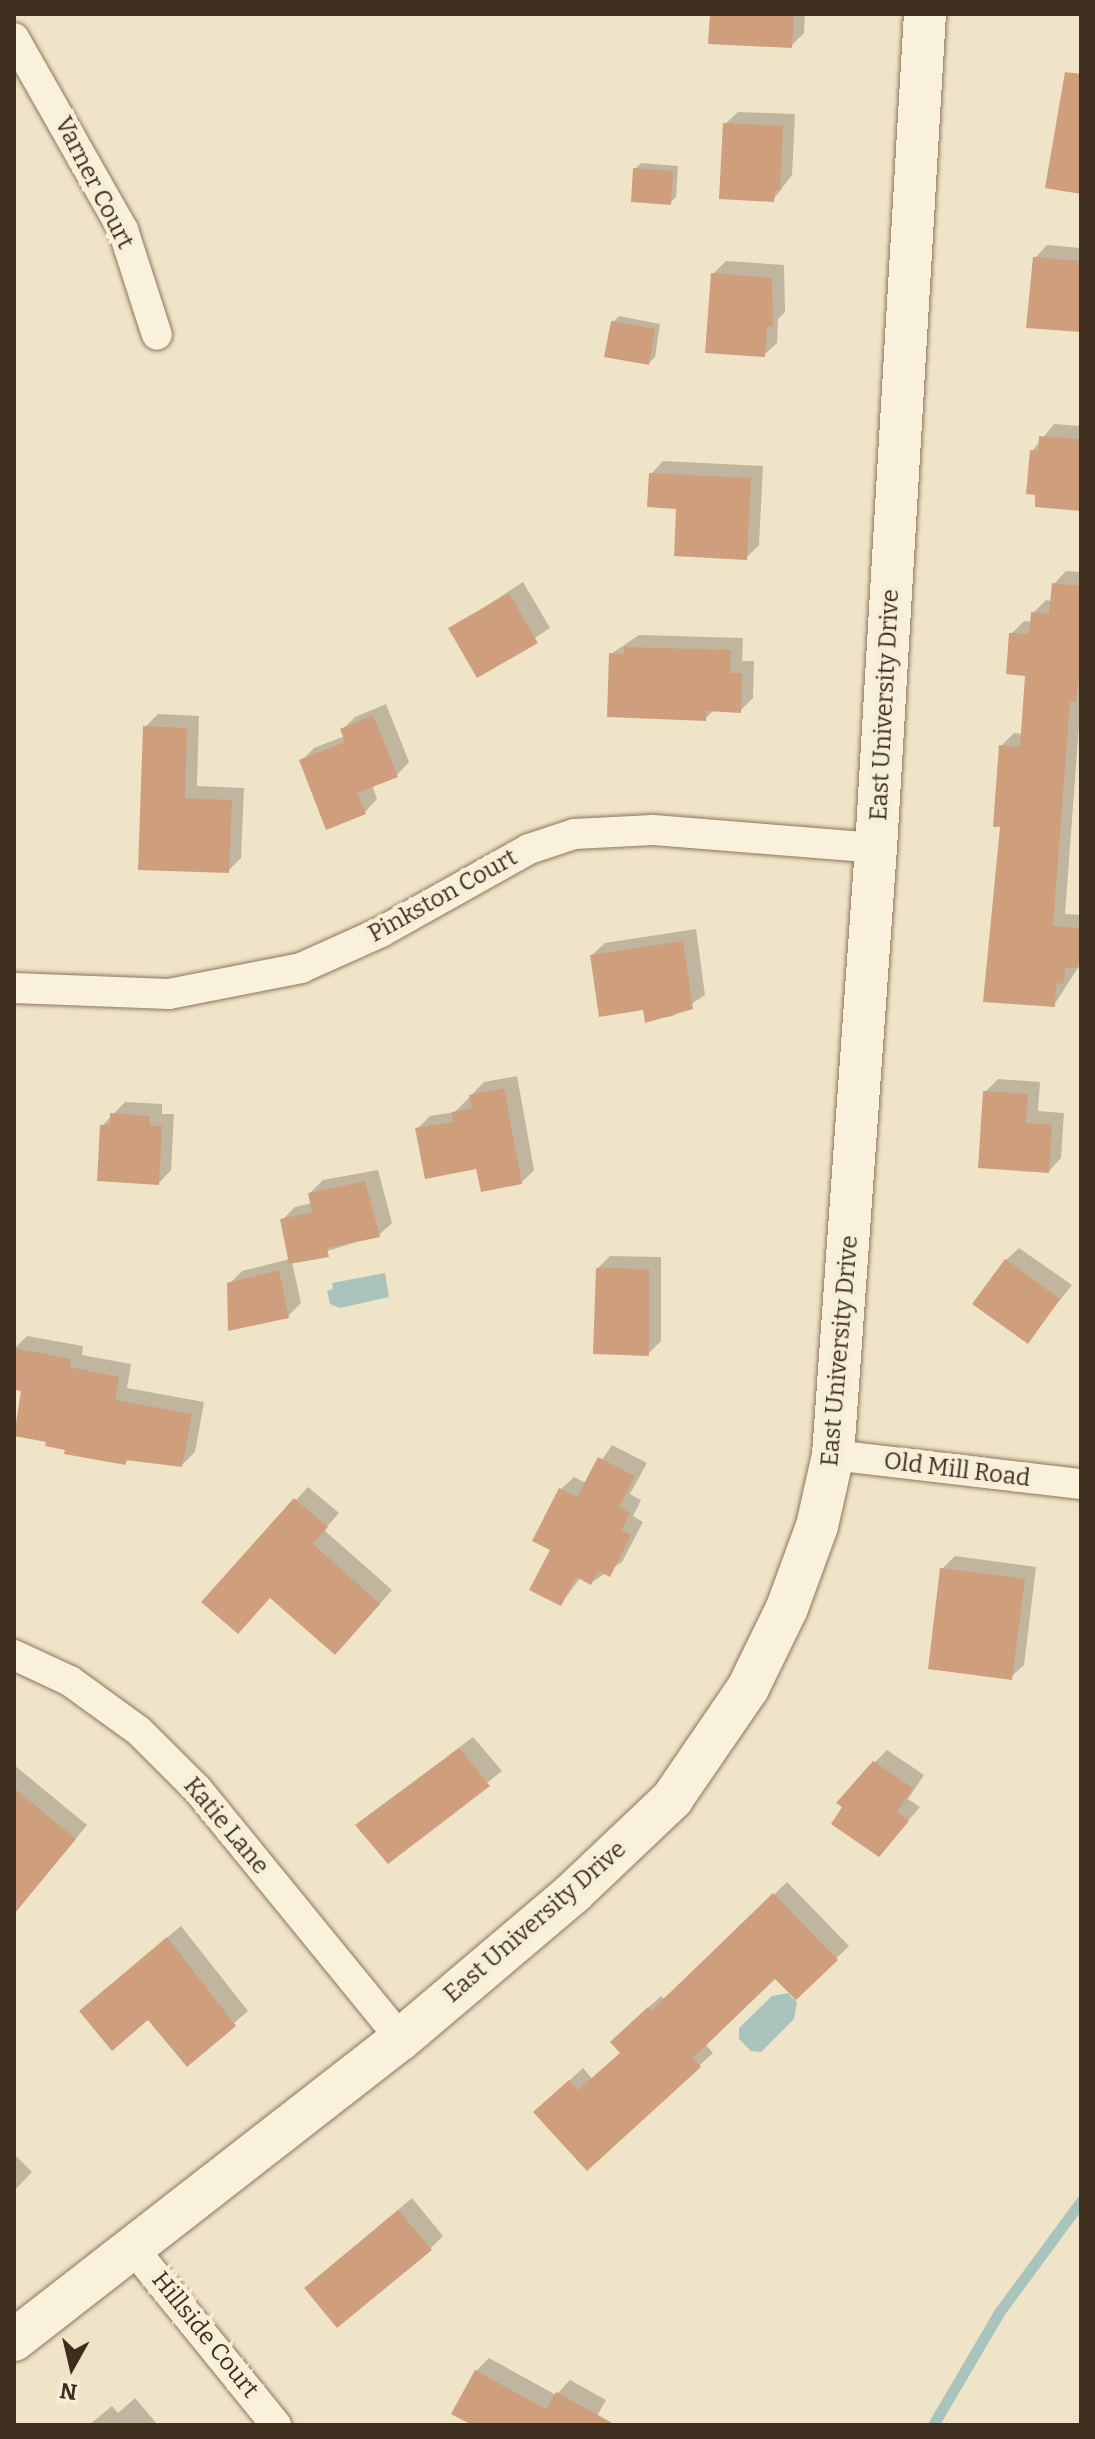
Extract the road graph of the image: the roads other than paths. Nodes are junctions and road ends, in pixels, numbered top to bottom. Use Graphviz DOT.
graph roads {
  1 [pos="925,14"];
  2 [pos="14,38"];
  3 [pos="157,335"];
  4 [pos="876,848"];
  5 [pos="14,988"];
  6 [pos="833,1455"];
  7 [pos="1081,1484"];
  8 [pos="14,1655"];
  9 [pos="401,2039"];
  10 [pos="132,2247"];
  11 [pos="14,2340"];
  12 [pos="276,2425"];
  1 -- 4 [label="main road, East University Drive"];
  2 -- 3 [label="street, Varner Court"];
  4 -- 5 [label="street, Pinkston Court"];
  4 -- 6 [label="main road, East University Drive"];
  6 -- 7 [label="street, Old Mill Road"];
  6 -- 9 [label="main road, East University Drive"];
  8 -- 9 [label="street, Katie Lane"];
  9 -- 10 [label="main road, East University Drive"];
  10 -- 11 [label="main road, East University Drive"];
  10 -- 12 [label="street, Hillside Court"];
}
